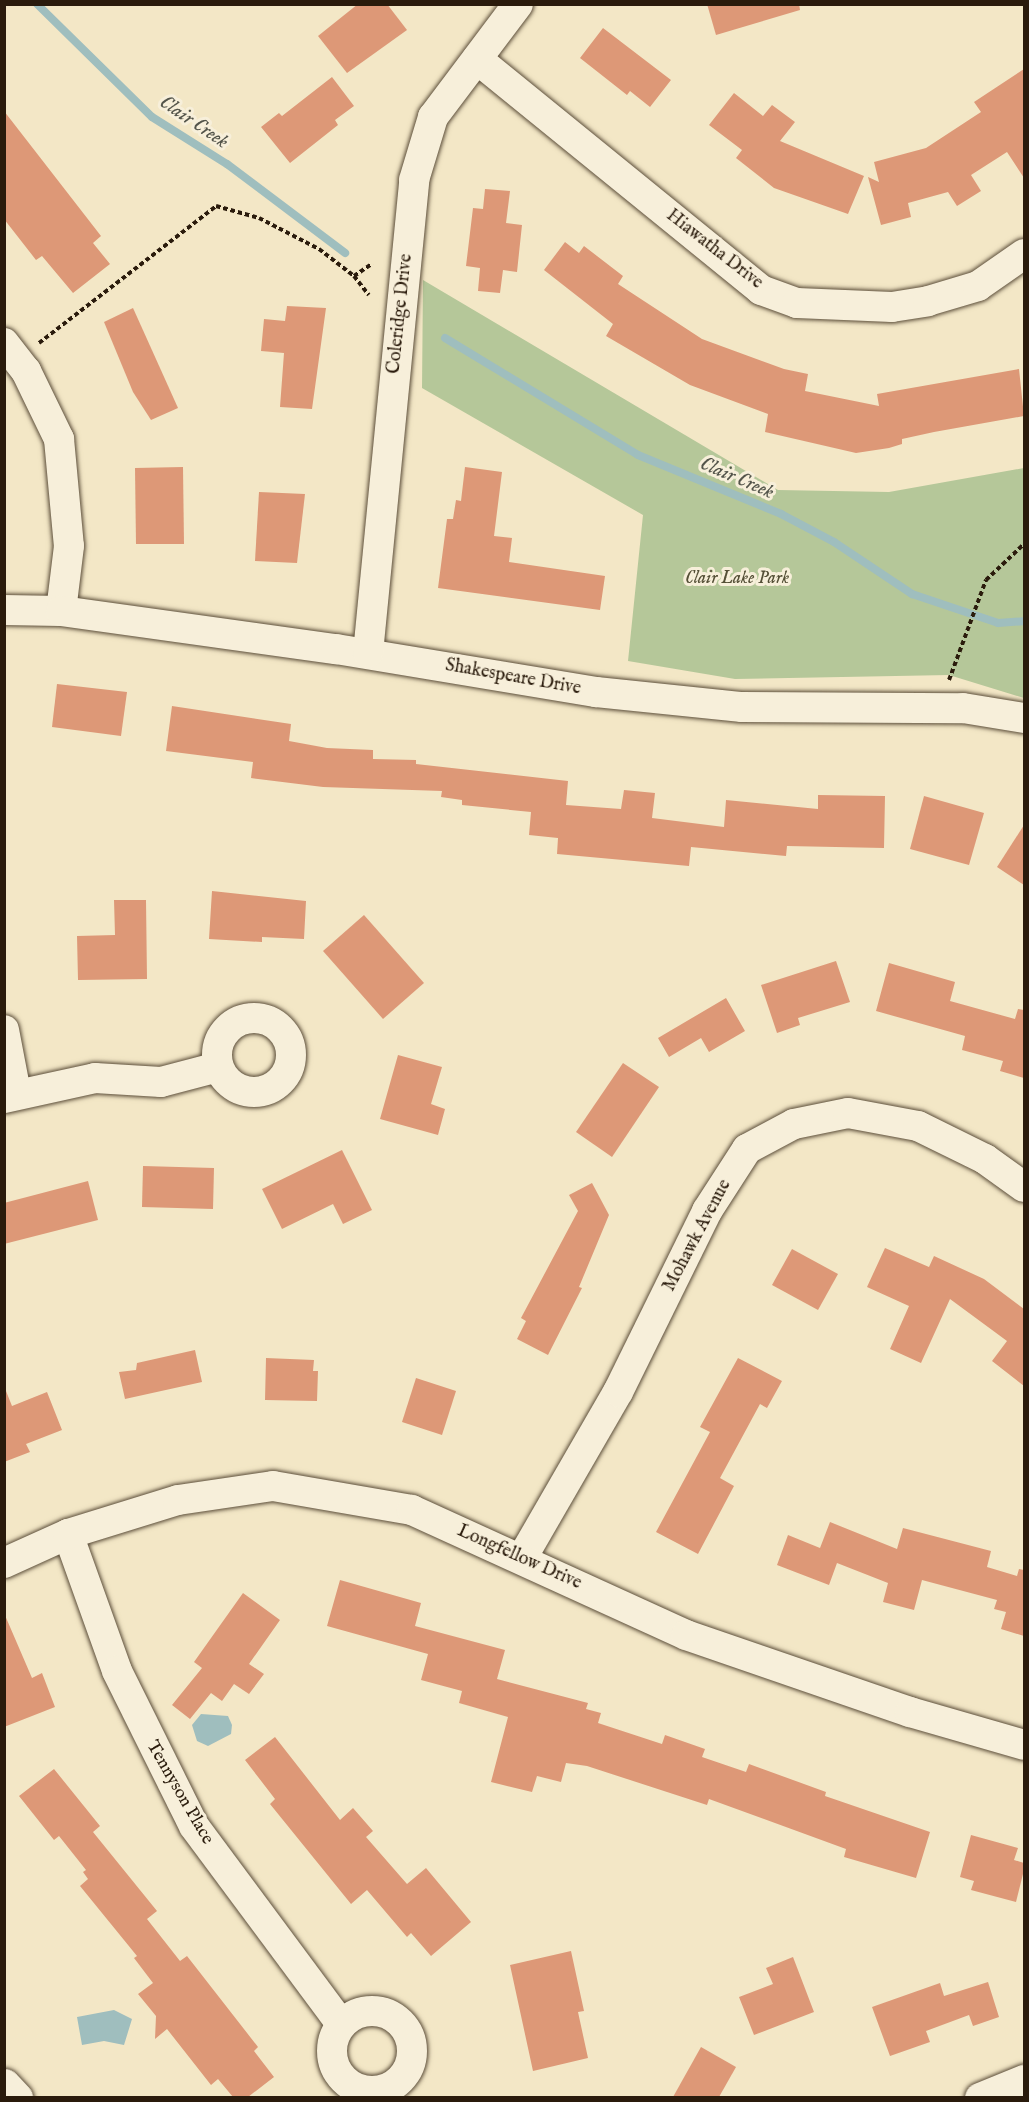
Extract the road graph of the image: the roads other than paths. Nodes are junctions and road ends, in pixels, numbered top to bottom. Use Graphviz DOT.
graph roads {
  1 [pos="518,4"];
  2 [pos="477,59"];
  3 [pos="1024,254"];
  4 [pos="11,351"];
  5 [pos="4,610"];
  6 [pos="61,611"];
  7 [pos="369,653"];
  8 [pos="1024,718"];
  9 [pos="4,1030"];
  10 [pos="218,1067"];
  11 [pos="10,1095"];
  12 [pos="1024,1187"];
  13 [pos="68,1534"];
  14 [pos="522,1558"];
  15 [pos="4,1563"];
  16 [pos="1024,1745"];
  17 [pos="341,2024"];
  18 [pos="1024,2080"];
  19 [pos="4,2085"];
  20 [pos="16,2097"];
  21 [pos="980,2097"];
  1 -- 2 [label="street, Coleridge Drive"];
  2 -- 3 [label="street, Hiawatha Drive"];
  2 -- 7 [label="street, Coleridge Drive"];
  4 -- 6 [label="street"];
  5 -- 6 [label="street, Shakespeare Drive"];
  6 -- 7 [label="street, Shakespeare Drive"];
  7 -- 8 [label="street, Shakespeare Drive"];
  9 -- 11 [label="street"];
  10 -- 11 [label="street"];
  12 -- 14 [label="street, Mohawk Avenue"];
  13 -- 14 [label="street, Longfellow Drive"];
  13 -- 15 [label="street, Longfellow Drive"];
  13 -- 17 [label="street, Tennyson Place"];
  14 -- 16 [label="street, Longfellow Drive"];
  18 -- 21 [label="street"];
  19 -- 20 [label="main road"];
}
